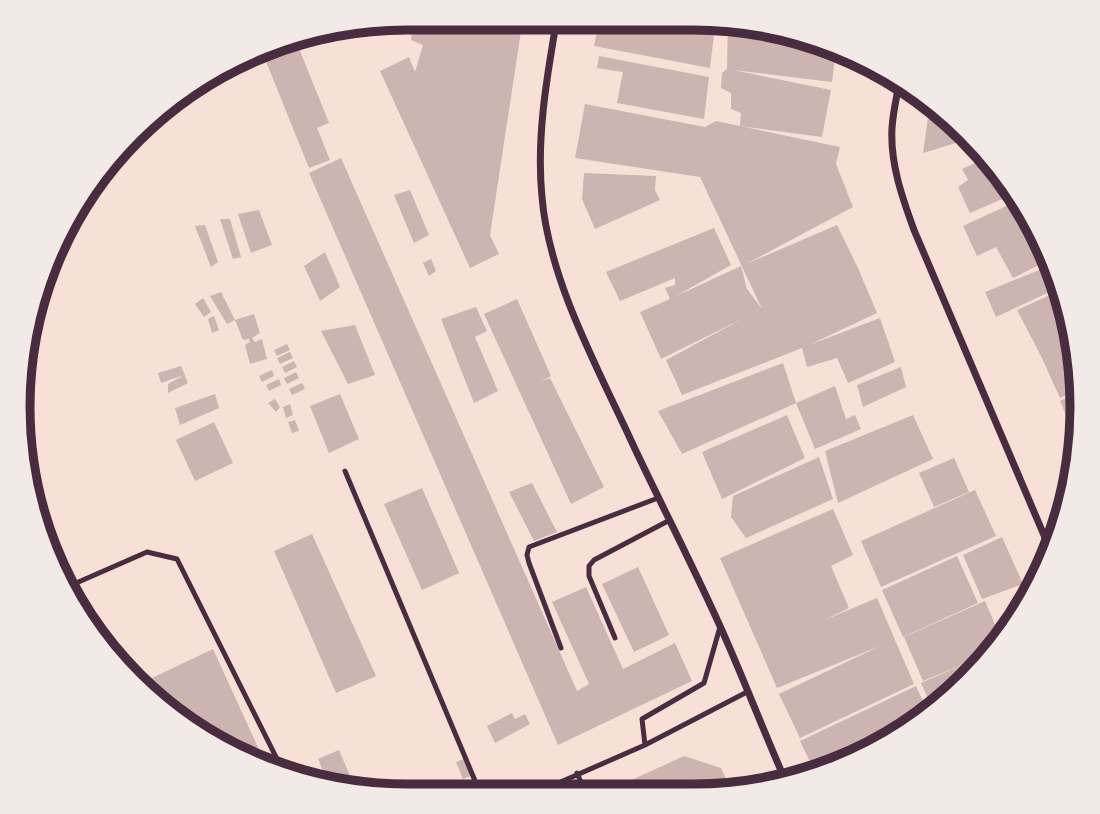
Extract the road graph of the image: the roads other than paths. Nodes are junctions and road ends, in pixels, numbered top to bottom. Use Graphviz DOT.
graph roads {
  1 [pos="555,30"];
  2 [pos="898,90"];
  3 [pos="345,471"];
  4 [pos="658,498"];
  5 [pos="668,521"];
  6 [pos="1046,540"];
  7 [pos="74,584"];
  8 [pos="720,627"];
  9 [pos="615,638"];
  10 [pos="561,648"];
  11 [pos="747,692"];
  12 [pos="645,745"];
  13 [pos="278,761"];
  14 [pos="577,773"];
  15 [pos="782,773"];
  16 [pos="476,784"];
  17 [pos="554,784"];
  18 [pos="582,784"];
  1 -- 4 [label="street"];
  2 -- 6 [label="street"];
  3 -- 16 [label="lane"];
  4 -- 5 [label="street"];
  4 -- 10 [label="lane"];
  5 -- 8 [label="street"];
  5 -- 9 [label="lane"];
  7 -- 13 [label="lane"];
  8 -- 11 [label="street"];
  8 -- 12 [label="lane"];
  11 -- 12 [label="lane"];
  11 -- 15 [label="street"];
  12 -- 14 [label="lane"];
  14 -- 17 [label="lane"];
  14 -- 18 [label="lane"];
}
